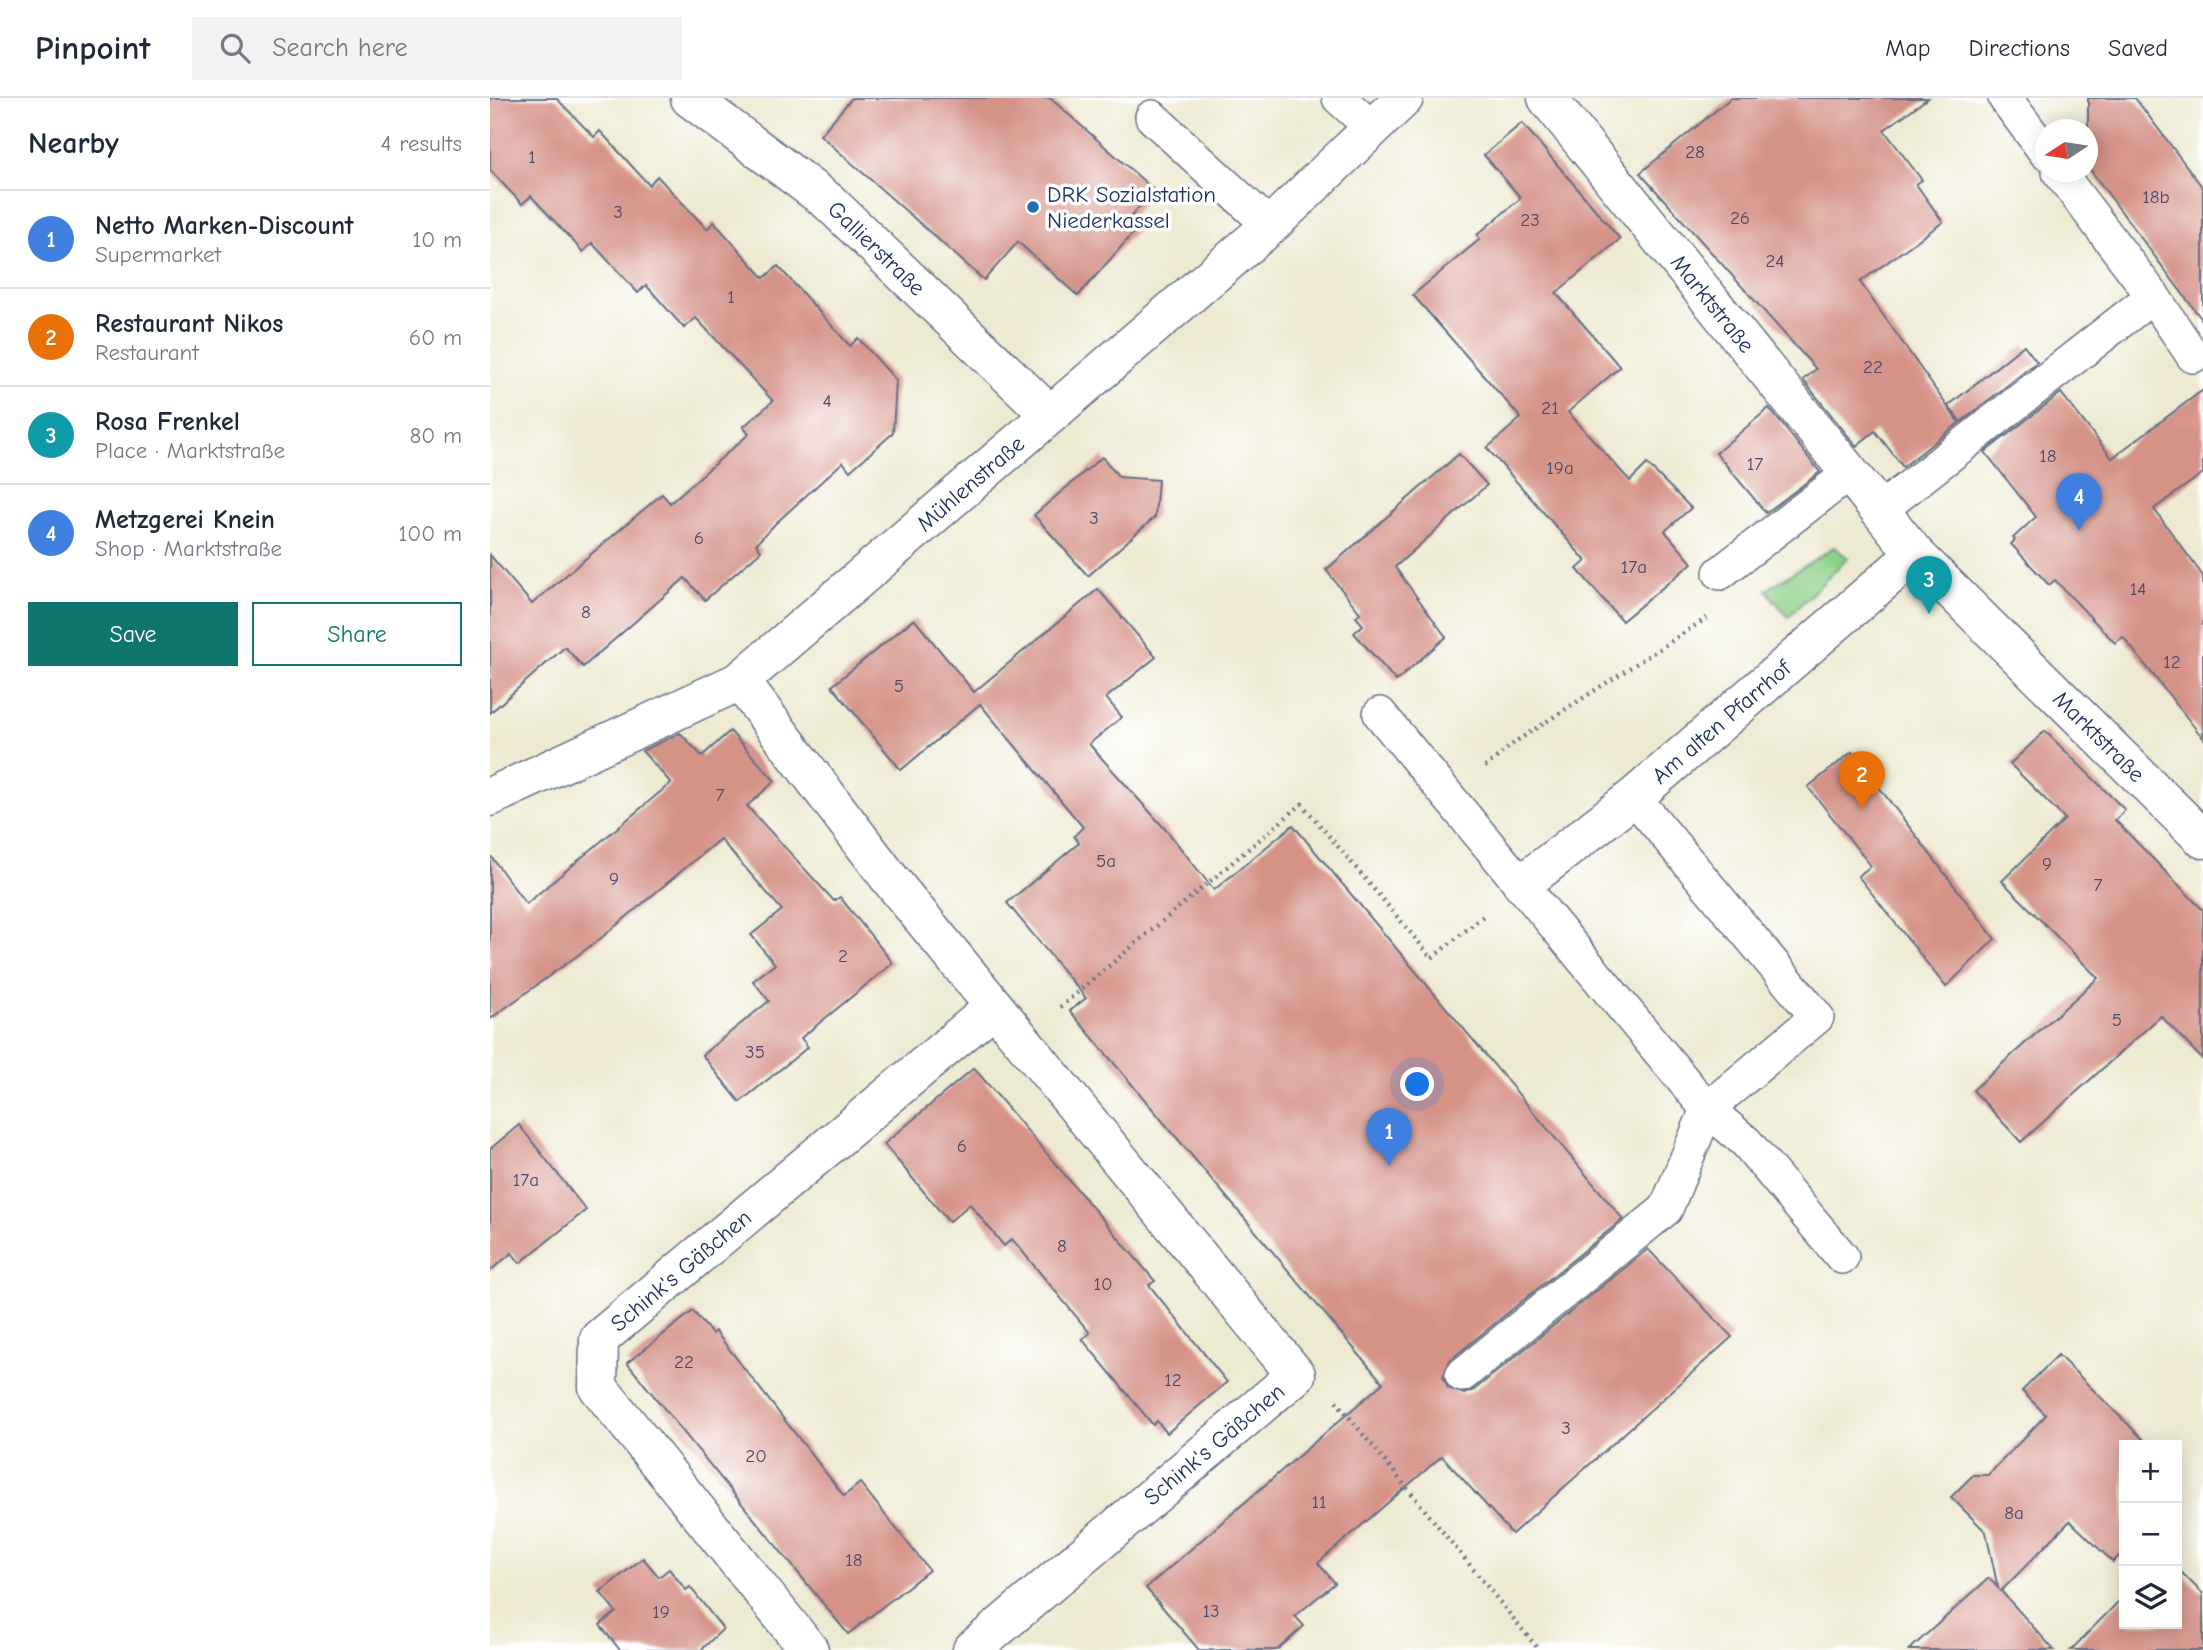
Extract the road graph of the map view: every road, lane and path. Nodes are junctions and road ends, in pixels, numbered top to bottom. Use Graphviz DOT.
graph roads {
  1 [pos="690,98"];
  2 [pos="1339,98"];
  3 [pos="1404,98"];
  4 [pos="1547,98"];
  5 [pos="2005,98"];
  6 [pos="1152,117"];
  7 [pos="1373,128"];
  8 [pos="2035,138"];
  9 [pos="2068,182"];
  10 [pos="1270,226"];
  11 [pos="2153,296"];
  12 [pos="2193,356"];
  13 [pos="1048,413"];
  14 [pos="1850,473"];
  15 [pos="1880,510"];
  16 [pos="1915,554"];
  17 [pos="1720,573"];
  18 [pos="1714,613"];
  19 [pos="740,681"];
  20 [pos="1380,714"];
  21 [pos="490,797"];
  22 [pos="1449,797"];
  23 [pos="1634,797"];
  24 [pos="2203,839"];
  25 [pos="1522,884"];
  26 [pos="994,1007"];
  27 [pos="1021,1040"];
  28 [pos="1707,1109"];
  29 [pos="1842,1257"];
  30 [pos="1296,1375"];
  31 [pos="1462,1375"];
  32 [pos="809,1650"];
  33 [pos="972,1650"];
  34 [pos="1539,1650"];
  1 -- 13 [label="street, Gallierstraße"];
  2 -- 7 [label="lane"];
  3 -- 7 [label="street, Mühlenstraße"];
  4 -- 14 [label="street, Marktstraße"];
  5 -- 8 [label="lane"];
  6 -- 10 [label="lane"];
  7 -- 10 [label="street, Mühlenstraße"];
  9 -- 11 [label="lane"];
  10 -- 13 [label="street, Mühlenstraße"];
  11 -- 12 [label="lane"];
  11 -- 15 [label="lane"];
  13 -- 19 [label="street, Mühlenstraße"];
  14 -- 15 [label="street, Marktstraße"];
  14 -- 17 [label="lane"];
  15 -- 16 [label="street, Marktstraße"];
  16 -- 23 [label="street, Am alten Pfarrhof"];
  16 -- 24 [label="street, Marktstraße"];
  18 -- 22 [label="path"];
  19 -- 21 [label="street, Mühlenstraße"];
  19 -- 26 [label="street, Schink's Gäßchen"];
  20 -- 22 [label="lane"];
  22 -- 25 [label="lane"];
  23 -- 25 [label="street, Am alten Pfarrhof"];
  23 -- 28 [label="lane"];
  25 -- 27 [label="path"];
  25 -- 28 [label="lane"];
  26 -- 27 [label="street, Schink's Gäßchen"];
  26 -- 32 [label="street, Schink's Gäßchen"];
  27 -- 30 [label="street, Schink's Gäßchen"];
  28 -- 29 [label="lane"];
  28 -- 31 [label="lane"];
  30 -- 33 [label="street, Schink's Gäßchen"];
  30 -- 34 [label="path, Schink's Gäßchen"];
}
